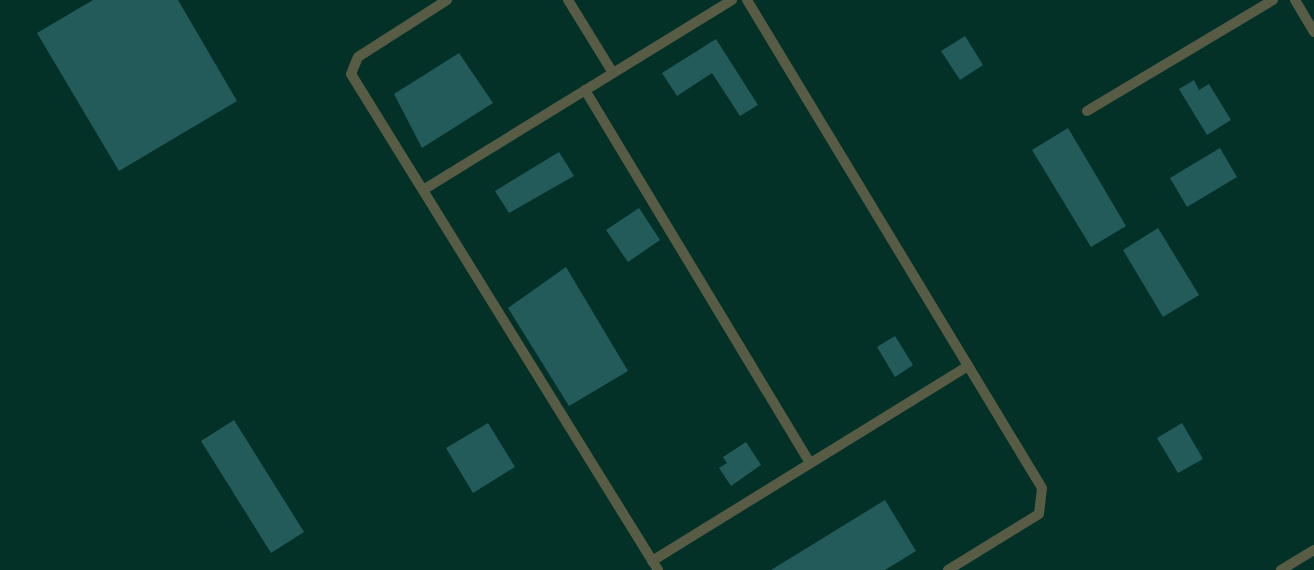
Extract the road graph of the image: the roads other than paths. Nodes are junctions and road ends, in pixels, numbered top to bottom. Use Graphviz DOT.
graph roads {
  1 [pos="446,0"];
  2 [pos="568,0"];
  3 [pos="732,0"];
  4 [pos="747,0"];
  5 [pos="1273,0"];
  6 [pos="1295,0"];
  7 [pos="1314,32"];
  8 [pos="614,73"];
  9 [pos="585,90"];
  10 [pos="1087,111"];
  11 [pos="423,190"];
  12 [pos="968,366"];
  13 [pos="810,464"];
  14 [pos="1314,550"];
  15 [pos="652,561"];
  16 [pos="658,570"];
  17 [pos="948,570"];
  18 [pos="1282,570"];
  1 -- 11 [label="lane"];
  2 -- 8 [label="lane"];
  3 -- 8 [label="lane"];
  4 -- 12 [label="lane"];
  5 -- 10 [label="lane"];
  6 -- 7 [label="lane"];
  8 -- 9 [label="lane"];
  9 -- 11 [label="lane"];
  9 -- 13 [label="lane"];
  11 -- 15 [label="lane"];
  12 -- 13 [label="lane"];
  12 -- 17 [label="lane"];
  13 -- 15 [label="lane"];
  14 -- 18 [label="lane"];
  15 -- 16 [label="lane"];
}
